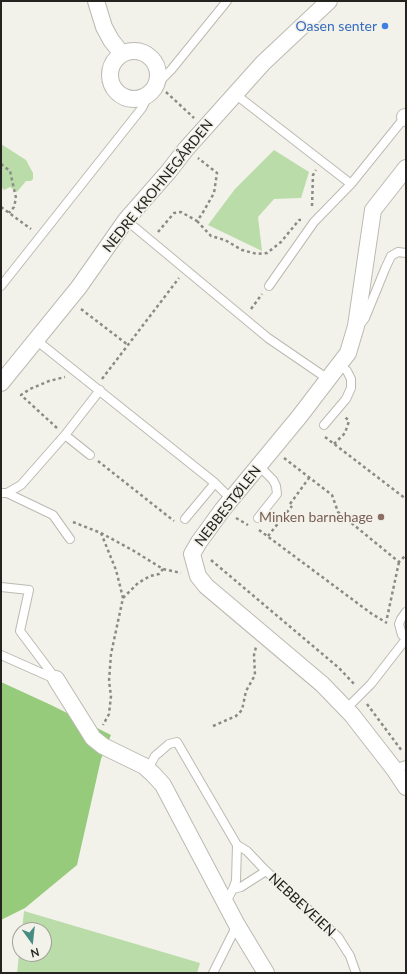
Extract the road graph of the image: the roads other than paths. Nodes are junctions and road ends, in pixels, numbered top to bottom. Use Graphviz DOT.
graph roads {
  1 [pos="96,1"];
  2 [pos="227,1"];
  3 [pos="329,1"];
  4 [pos="122,54"];
  5 [pos="152,90"];
  6 [pos="234,94"];
  7 [pos="405,118"];
  8 [pos="406,168"];
  9 [pos="351,184"];
  10 [pos="126,220"];
  11 [pos="406,253"];
  12 [pos="1,286"];
  13 [pos="269,286"];
  14 [pos="356,326"];
  15 [pos="36,340"];
  16 [pos="340,365"];
  17 [pos="328,379"];
  18 [pos="1,383"];
  19 [pos="98,388"];
  20 [pos="324,425"];
  21 [pos="65,435"];
  22 [pos="90,455"];
  23 [pos="259,466"];
  24 [pos="215,483"];
  25 [pos="4,493"];
  26 [pos="227,504"];
  27 [pos="258,518"];
  28 [pos="185,519"];
  29 [pos="70,540"];
  30 [pos="1,587"];
  31 [pos="406,612"];
  32 [pos="406,639"];
  33 [pos="1,655"];
  34 [pos="56,679"];
  35 [pos="346,708"];
  36 [pos="400,767"];
  37 [pos="148,769"];
  38 [pos="406,787"];
  39 [pos="237,845"];
  40 [pos="266,871"];
  41 [pos="230,896"];
  42 [pos="237,925"];
  43 [pos="213,973"];
  44 [pos="266,973"];
  45 [pos="356,973"];
  1 -- 4 [label="street"];
  2 -- 5 [label="lane"];
  3 -- 6 [label="street, NEDRE KROHNEGÅRDEN"];
  4 -- 5 [label="street"];
  4 -- 5 [label="street"];
  5 -- 12 [label="lane"];
  6 -- 9 [label="lane"];
  6 -- 10 [label="street, NEDRE KROHNEGÅRDEN"];
  7 -- 9 [label="lane"];
  8 -- 14 [label="street, NEBBESTØLEN"];
  9 -- 13 [label="lane"];
  10 -- 15 [label="street, NEDRE KROHNEGÅRDEN"];
  10 -- 17 [label="lane"];
  11 -- 14 [label="lane, NEBBESTØLEN"];
  14 -- 16 [label="street, NEBBESTØLEN"];
  15 -- 18 [label="street, NEDRE KROHNEGÅRDEN"];
  15 -- 19 [label="lane"];
  16 -- 17 [label="street, NEBBESTØLEN"];
  16 -- 20 [label="lane"];
  17 -- 23 [label="street, NEBBESTØLEN"];
  19 -- 21 [label="lane"];
  19 -- 24 [label="lane"];
  21 -- 22 [label="lane"];
  21 -- 25 [label="lane"];
  23 -- 26 [label="street, NEBBESTØLEN"];
  23 -- 27 [label="lane"];
  24 -- 26 [label="lane"];
  24 -- 28 [label="lane"];
  25 -- 29 [label="lane"];
  26 -- 35 [label="street, NEBBESTØLEN"];
  30 -- 34 [label="lane"];
  31 -- 32 [label="lane"];
  32 -- 35 [label="lane"];
  33 -- 34 [label="lane"];
  34 -- 37 [label="street"];
  35 -- 36 [label="street, NEBBESTØLEN"];
  36 -- 38 [label="street, NEBBESTØLEN"];
  37 -- 39 [label="lane, NEBBEVEIEN"];
  37 -- 41 [label="street"];
  39 -- 40 [label="lane, NEBBEVEIEN"];
  39 -- 41 [label="lane"];
  40 -- 41 [label="lane"];
  40 -- 45 [label="lane, NEBBEVEIEN"];
  41 -- 42 [label="street"];
  42 -- 43 [label="lane"];
  42 -- 44 [label="street"];
}
